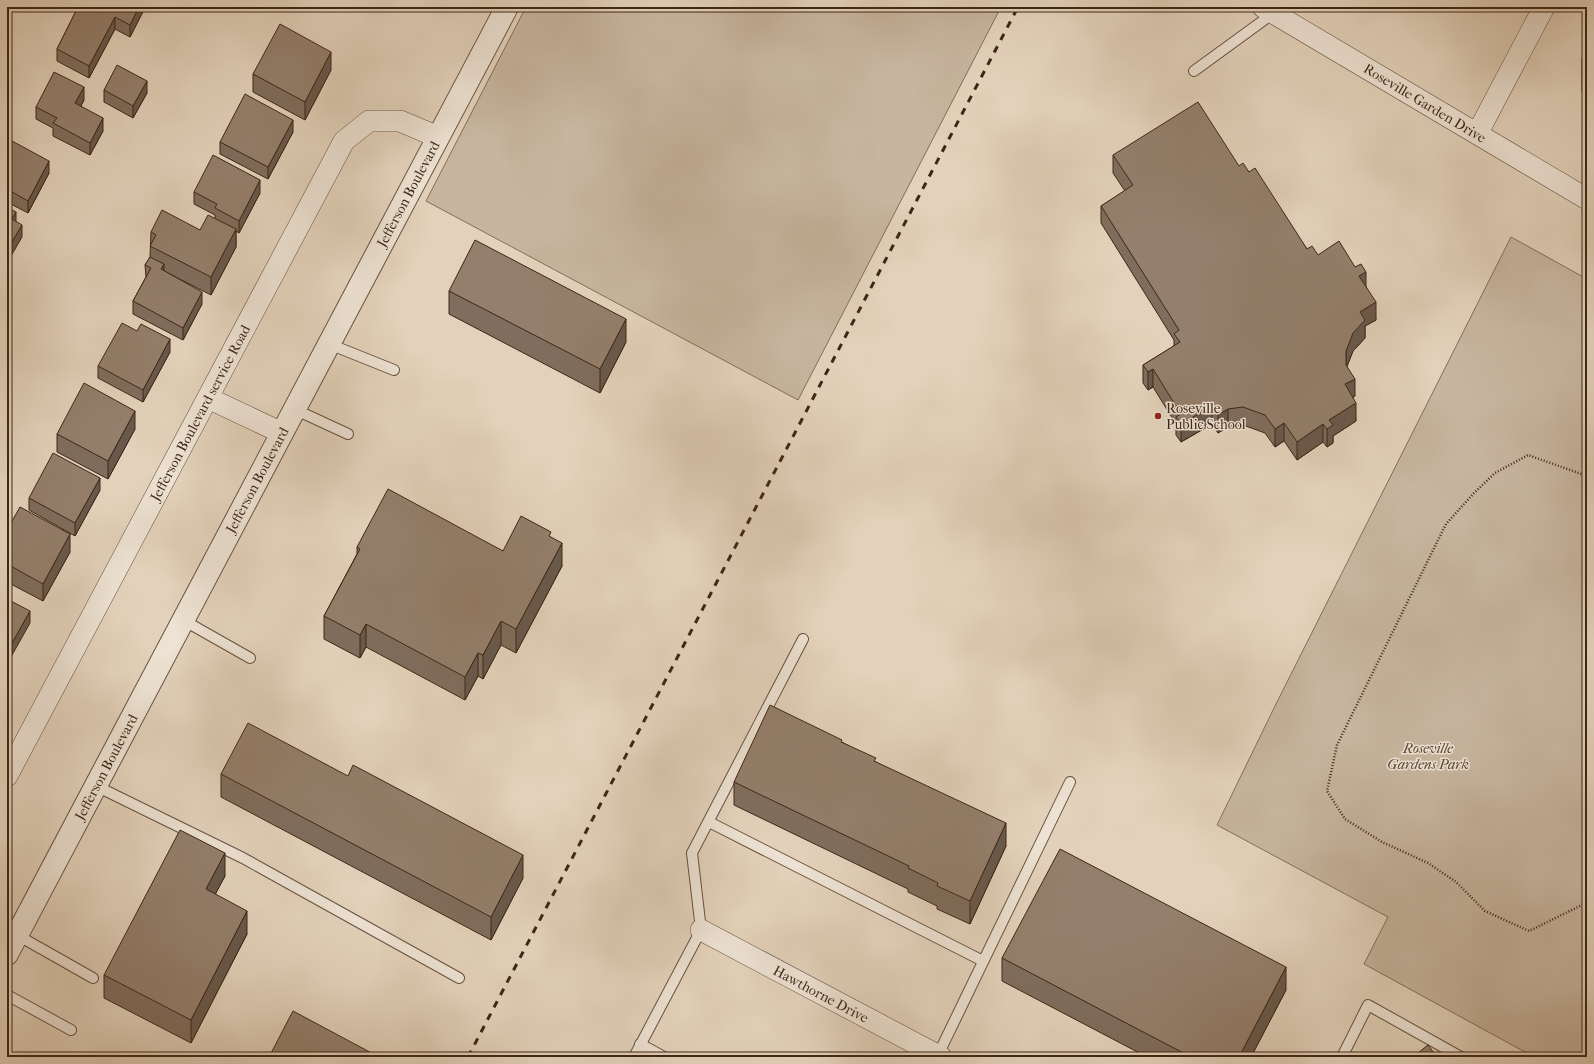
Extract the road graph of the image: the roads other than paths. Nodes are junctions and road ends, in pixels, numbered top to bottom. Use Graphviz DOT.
graph roads {
  1 [pos="507,7"];
  2 [pos="1544,7"];
  3 [pos="1272,9"];
  4 [pos="1194,71"];
  5 [pos="1477,134"];
  6 [pos="438,137"];
  7 [pos="1587,199"];
  8 [pos="328,344"];
  9 [pos="394,370"];
  10 [pos="208,398"];
  11 [pos="294,409"];
  12 [pos="282,433"];
  13 [pos="348,434"];
  14 [pos="183,620"];
  15 [pos="803,639"];
  16 [pos="250,658"];
  17 [pos="7,776"];
  18 [pos="1070,782"];
  19 [pos="96,786"];
  20 [pos="709,822"];
  21 [pos="701,930"];
  22 [pos="12,945"];
  23 [pos="983,961"];
  24 [pos="93,978"];
  25 [pos="459,978"];
  26 [pos="7,995"];
  27 [pos="71,1030"];
  28 [pos="640,1044"];
  29 [pos="939,1056"];
  30 [pos="634,1057"];
  31 [pos="664,1057"];
  32 [pos="1342,1057"];
  33 [pos="1461,1057"];
  1 -- 6 [label="street, Jefferson Boulevard"];
  2 -- 5 [label="street"];
  3 -- 4 [label="lane"];
  3 -- 5 [label="street, Roseville Garden Drive"];
  5 -- 7 [label="street, Roseville Garden Drive"];
  6 -- 8 [label="street, Jefferson Boulevard"];
  6 -- 10 [label="street, Jefferson Boulevard service Road"];
  8 -- 9 [label="lane"];
  8 -- 11 [label="street, Jefferson Boulevard"];
  10 -- 12 [label="street"];
  10 -- 17 [label="street, Jefferson Boulevard service Road"];
  11 -- 12 [label="street, Jefferson Boulevard"];
  11 -- 13 [label="lane"];
  12 -- 14 [label="street, Jefferson Boulevard"];
  14 -- 16 [label="lane"];
  14 -- 19 [label="street, Jefferson Boulevard"];
  15 -- 20 [label="lane"];
  18 -- 23 [label="lane"];
  19 -- 22 [label="street, Jefferson Boulevard"];
  19 -- 25 [label="lane"];
  20 -- 21 [label="lane"];
  20 -- 23 [label="lane"];
  21 -- 28 [label="lane"];
  21 -- 29 [label="street, Hawthorne Drive"];
  22 -- 24 [label="lane"];
  23 -- 29 [label="lane"];
  26 -- 27 [label="lane"];
  28 -- 30 [label="lane"];
  28 -- 31 [label="lane"];
  32 -- 33 [label="lane"];
}
